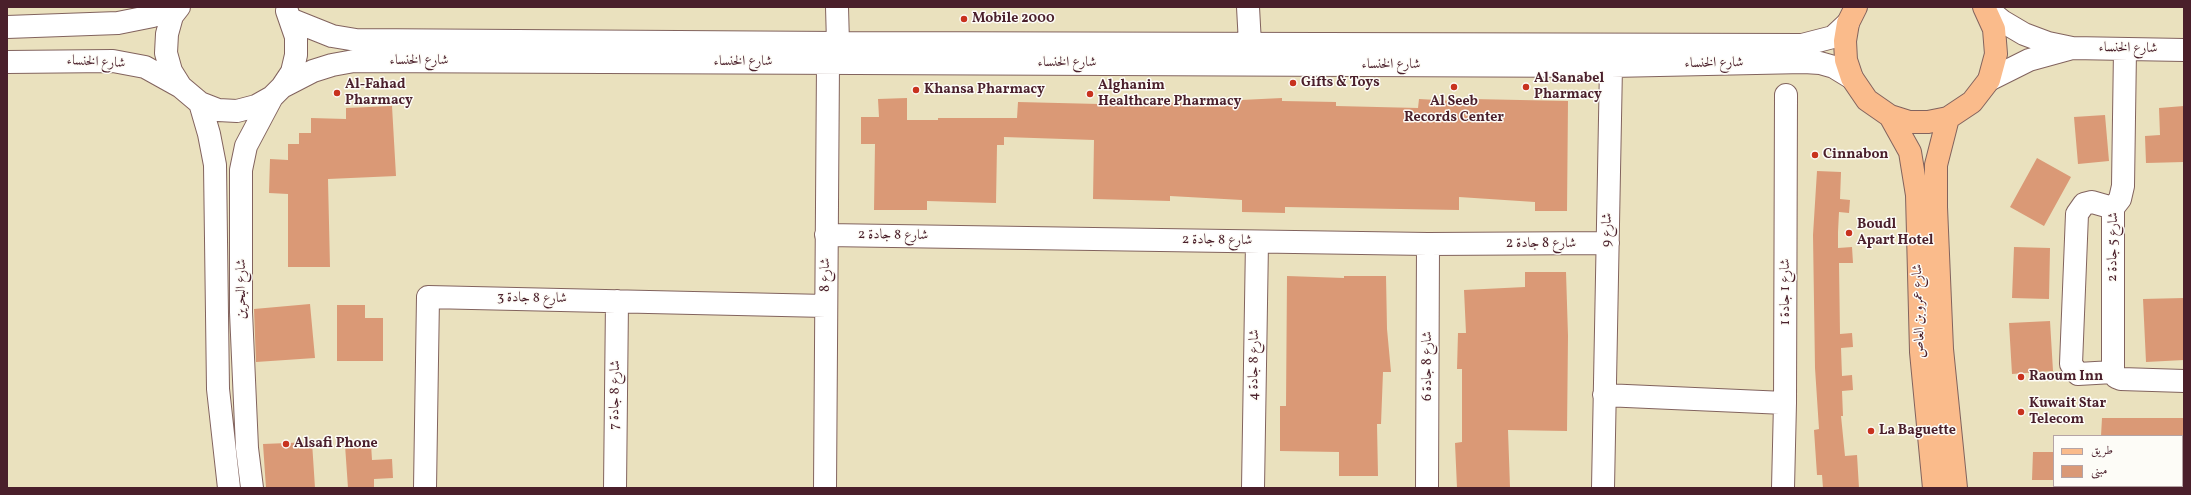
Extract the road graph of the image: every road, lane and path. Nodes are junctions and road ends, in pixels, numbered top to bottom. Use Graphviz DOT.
graph roads {
  1 [pos="171,7"];
  2 [pos="179,7"];
  3 [pos="837,7"];
  4 [pos="1248,7"];
  5 [pos="1985,7"];
  6 [pos="288,13"];
  7 [pos="1852,15"];
  8 [pos="7,27"];
  9 [pos="838,43"];
  10 [pos="1250,44"];
  11 [pos="2072,48"];
  12 [pos="2125,50"];
  13 [pos="2184,50"];
  14 [pos="7,62"];
  15 [pos="828,63"];
  16 [pos="1611,66"];
  17 [pos="1852,78"];
  18 [pos="1989,80"];
  19 [pos="180,86"];
  20 [pos="277,92"];
  21 [pos="1786,95"];
  22 [pos="200,103"];
  23 [pos="1890,116"];
  24 [pos="1948,118"];
  25 [pos="2113,208"];
  26 [pos="826,235"];
  27 [pos="1257,242"];
  28 [pos="1608,243"];
  29 [pos="1428,244"];
  30 [pos="617,301"];
  31 [pos="826,306"];
  32 [pos="2113,372"];
  33 [pos="2184,381"];
  34 [pos="1604,395"];
  35 [pos="1785,402"];
  36 [pos="229,488"];
  37 [pos="252,488"];
  38 [pos="425,488"];
  39 [pos="615,488"];
  40 [pos="825,488"];
  41 [pos="1253,488"];
  42 [pos="1427,488"];
  43 [pos="1603,488"];
  44 [pos="1783,488"];
  45 [pos="1934,488"];
  46 [pos="1956,488"];
  1 -- 8 [label="street"];
  2 -- 19 [label="street"];
  3 -- 9 [label="street"];
  4 -- 10 [label="street"];
  5 -- 11 [label="street, شارع الخنساء"];
  5 -- 18 [label="main road"];
  6 -- 9 [label="street, شارع الخنساء"];
  6 -- 20 [label="street, شارع البحرين"];
  7 -- 10 [label="street, شارع الخنساء"];
  7 -- 17 [label="main road"];
  9 -- 10 [label="street, شارع الخنساء"];
  11 -- 12 [label="street, شارع الخنساء"];
  11 -- 18 [label="street, شارع الخنساء"];
  12 -- 13 [label="street, شارع الخنساء"];
  12 -- 25 [label="street, شارع 5 جادة 2"];
  14 -- 19 [label="street, شارع الخنساء"];
  15 -- 16 [label="street, شارع الخنساء"];
  15 -- 20 [label="street, شارع الخنساء"];
  15 -- 26 [label="street, شارع 8"];
  16 -- 17 [label="street, شارع الخنساء"];
  16 -- 28 [label="street, شارع 9"];
  17 -- 23 [label="main road"];
  18 -- 24 [label="main road"];
  19 -- 22 [label="street"];
  20 -- 22 [label="street, شارع الخنساء"];
  20 -- 37 [label="street, شارع البحرين"];
  21 -- 35 [label="street, شارع 1 جادة 1"];
  22 -- 36 [label="street, شارع البحرين"];
  23 -- 24 [label="main road"];
  23 -- 45 [label="main road, شارع عمرو بن العاص"];
  24 -- 46 [label="main road, شارع عمرو بن العاص"];
  25 -- 32 [label="street, شارع 5 جادة 2"];
  25 -- 32 [label="street"];
  26 -- 27 [label="street, شارع 8 جادة 2"];
  26 -- 31 [label="street, شارع 8"];
  27 -- 29 [label="street, شارع 8 جادة 2"];
  27 -- 41 [label="street, شارع 8 جادة 4"];
  28 -- 29 [label="street, شارع 8 جادة 2"];
  28 -- 34 [label="street, شارع 9"];
  29 -- 42 [label="street, شارع 8 جادة 6"];
  30 -- 31 [label="street, شارع 8 جادة 3"];
  30 -- 38 [label="street, شارع 8 جادة 3"];
  30 -- 39 [label="street, شارع 8 جادة 7"];
  31 -- 40 [label="street, شارع 8"];
  32 -- 33 [label="street"];
  34 -- 35 [label="street"];
  34 -- 43 [label="street, شارع 9"];
  35 -- 44 [label="street, شارع 1 جادة 1"];
}
